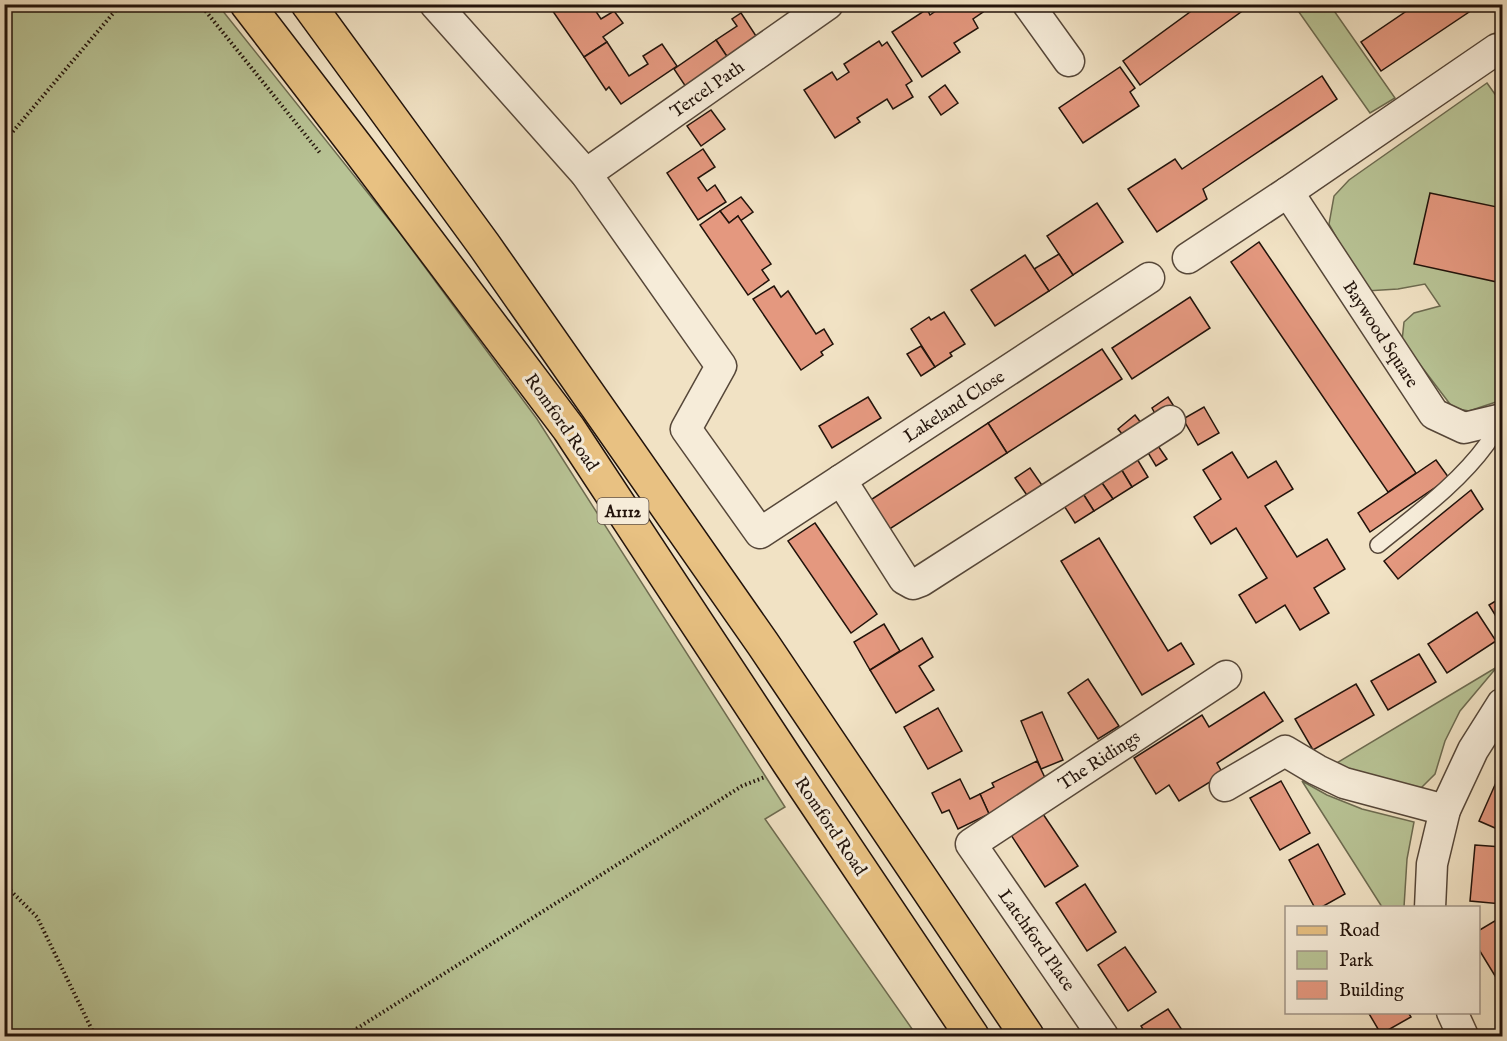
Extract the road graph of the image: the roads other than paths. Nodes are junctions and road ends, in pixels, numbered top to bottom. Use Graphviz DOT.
graph roads {
  1 [pos="247,4"];
  2 [pos="308,4"];
  3 [pos="435,4"];
  4 [pos="828,4"];
  5 [pos="1028,4"];
  6 [pos="1501,46"];
  7 [pos="1069,61"];
  8 [pos="586,174"];
  9 [pos="1288,192"];
  10 [pos="1188,258"];
  11 [pos="1149,278"];
  12 [pos="1502,419"];
  13 [pos="1170,421"];
  14 [pos="841,480"];
  15 [pos="1378,545"];
  16 [pos="1226,676"];
  17 [pos="1503,704"];
  18 [pos="1225,786"];
  19 [pos="1445,810"];
  20 [pos="971,843"];
  21 [pos="1430,906"];
  22 [pos="1453,1014"];
  23 [pos="972,1036"];
  24 [pos="1027,1036"];
  25 [pos="1103,1036"];
  26 [pos="1463,1036"];
  1 -- 23 [label="main road, Romford Road / A1112"];
  2 -- 24 [label="main road, Romford Road / A1112"];
  3 -- 8 [label="street"];
  4 -- 8 [label="street, Tercel Path"];
  5 -- 7 [label="street"];
  6 -- 9 [label="street"];
  8 -- 14 [label="street, Lakeland Close"];
  9 -- 10 [label="street"];
  9 -- 12 [label="street, Baywood Square"];
  11 -- 14 [label="street, Lakeland Close"];
  12 -- 15 [label="lane"];
  13 -- 14 [label="street"];
  16 -- 20 [label="street, The Ridings"];
  17 -- 19 [label="street"];
  18 -- 19 [label="street"];
  19 -- 21 [label="street"];
  20 -- 25 [label="street, Latchford Place"];
  22 -- 26 [label="street"];
}
